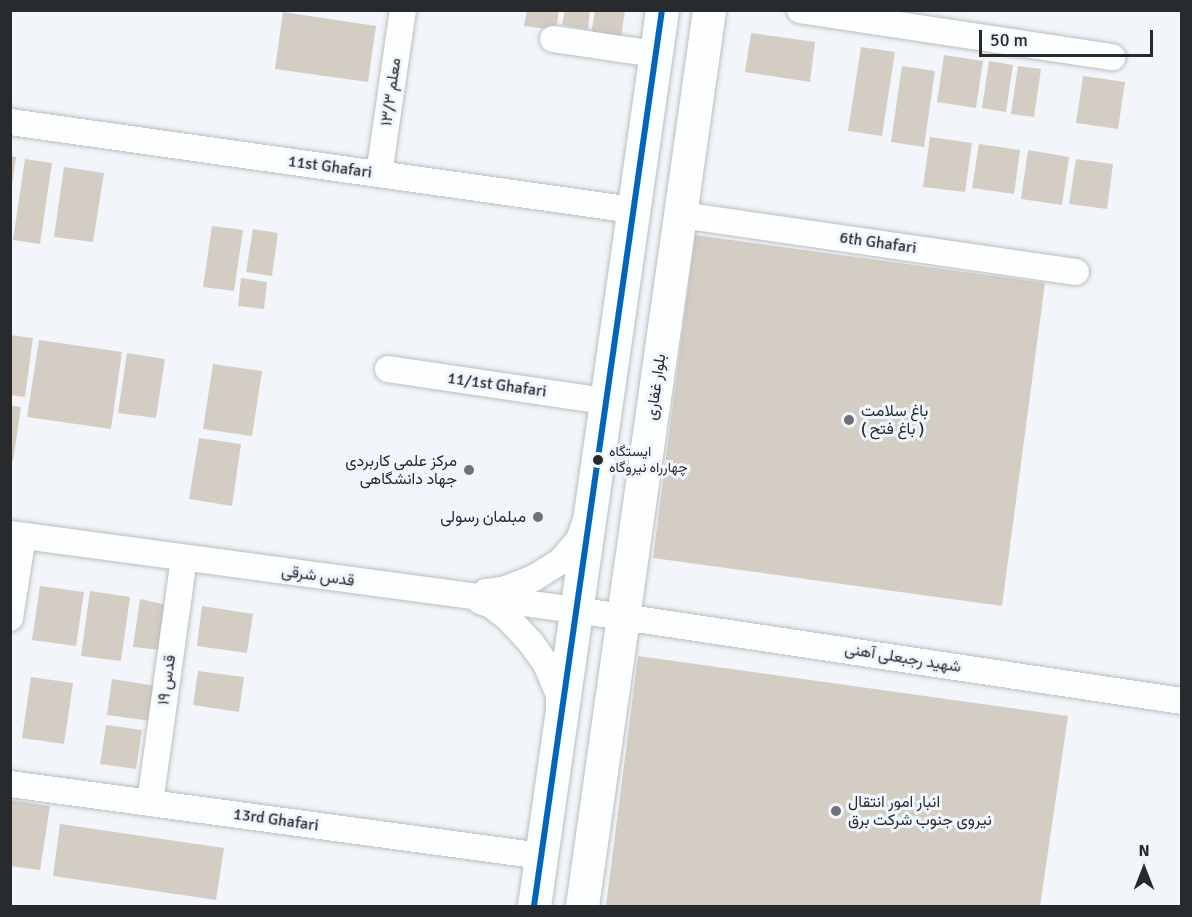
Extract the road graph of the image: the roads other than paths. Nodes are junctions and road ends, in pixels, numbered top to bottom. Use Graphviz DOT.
graph roads {
  1 [pos="403,10"];
  2 [pos="662,10"];
  3 [pos="709,10"];
  4 [pos="800,10"];
  5 [pos="553,39"];
  6 [pos="656,54"];
  7 [pos="1112,57"];
  8 [pos="18,123"];
  9 [pos="379,174"];
  10 [pos="633,210"];
  11 [pos="681,215"];
  12 [pos="1076,272"];
  13 [pos="388,369"];
  14 [pos="606,401"];
  15 [pos="591,508"];
  16 [pos="17,535"];
  17 [pos="184,558"];
  18 [pos="460,595"];
  19 [pos="576,610"];
  20 [pos="625,617"];
  21 [pos="10,618"];
  22 [pos="1182,700"];
  23 [pos="559,733"];
  24 [pos="10,784"];
  25 [pos="150,803"];
  26 [pos="541,856"];
  27 [pos="534,906"];
  28 [pos="582,906"];
  1 -- 9 [label="street, معلم ۱۳/۳"];
  2 -- 6 [label="main road"];
  3 -- 11 [label="main road, بلوار غفاری"];
  4 -- 7 [label="street"];
  5 -- 6 [label="street"];
  6 -- 10 [label="main road"];
  8 -- 9 [label="street, 11st Ghafari"];
  9 -- 10 [label="street, 11st Ghafari"];
  10 -- 14 [label="main road"];
  11 -- 12 [label="street, 6th Ghafari"];
  11 -- 20 [label="main road, بلوار غفاری"];
  13 -- 14 [label="street, 11/1st Ghafari"];
  14 -- 15 [label="main road"];
  15 -- 18 [label="street"];
  15 -- 19 [label="main road"];
  16 -- 17 [label="street, قدس شرقی"];
  16 -- 21 [label="street"];
  17 -- 18 [label="street, قدس شرقی"];
  17 -- 25 [label="street, قدس ۱۹"];
  18 -- 19 [label="street, قدس شرقی"];
  18 -- 23 [label="street"];
  19 -- 20 [label="street, قدس شرقی"];
  19 -- 23 [label="main road"];
  20 -- 22 [label="street, شهید رجبعلی آهنی"];
  20 -- 28 [label="main road, بلوار غفاری"];
  23 -- 26 [label="main road"];
  24 -- 25 [label="street, 13rd Ghafari"];
  25 -- 26 [label="street, 13rd Ghafari"];
  26 -- 27 [label="main road"];
}
